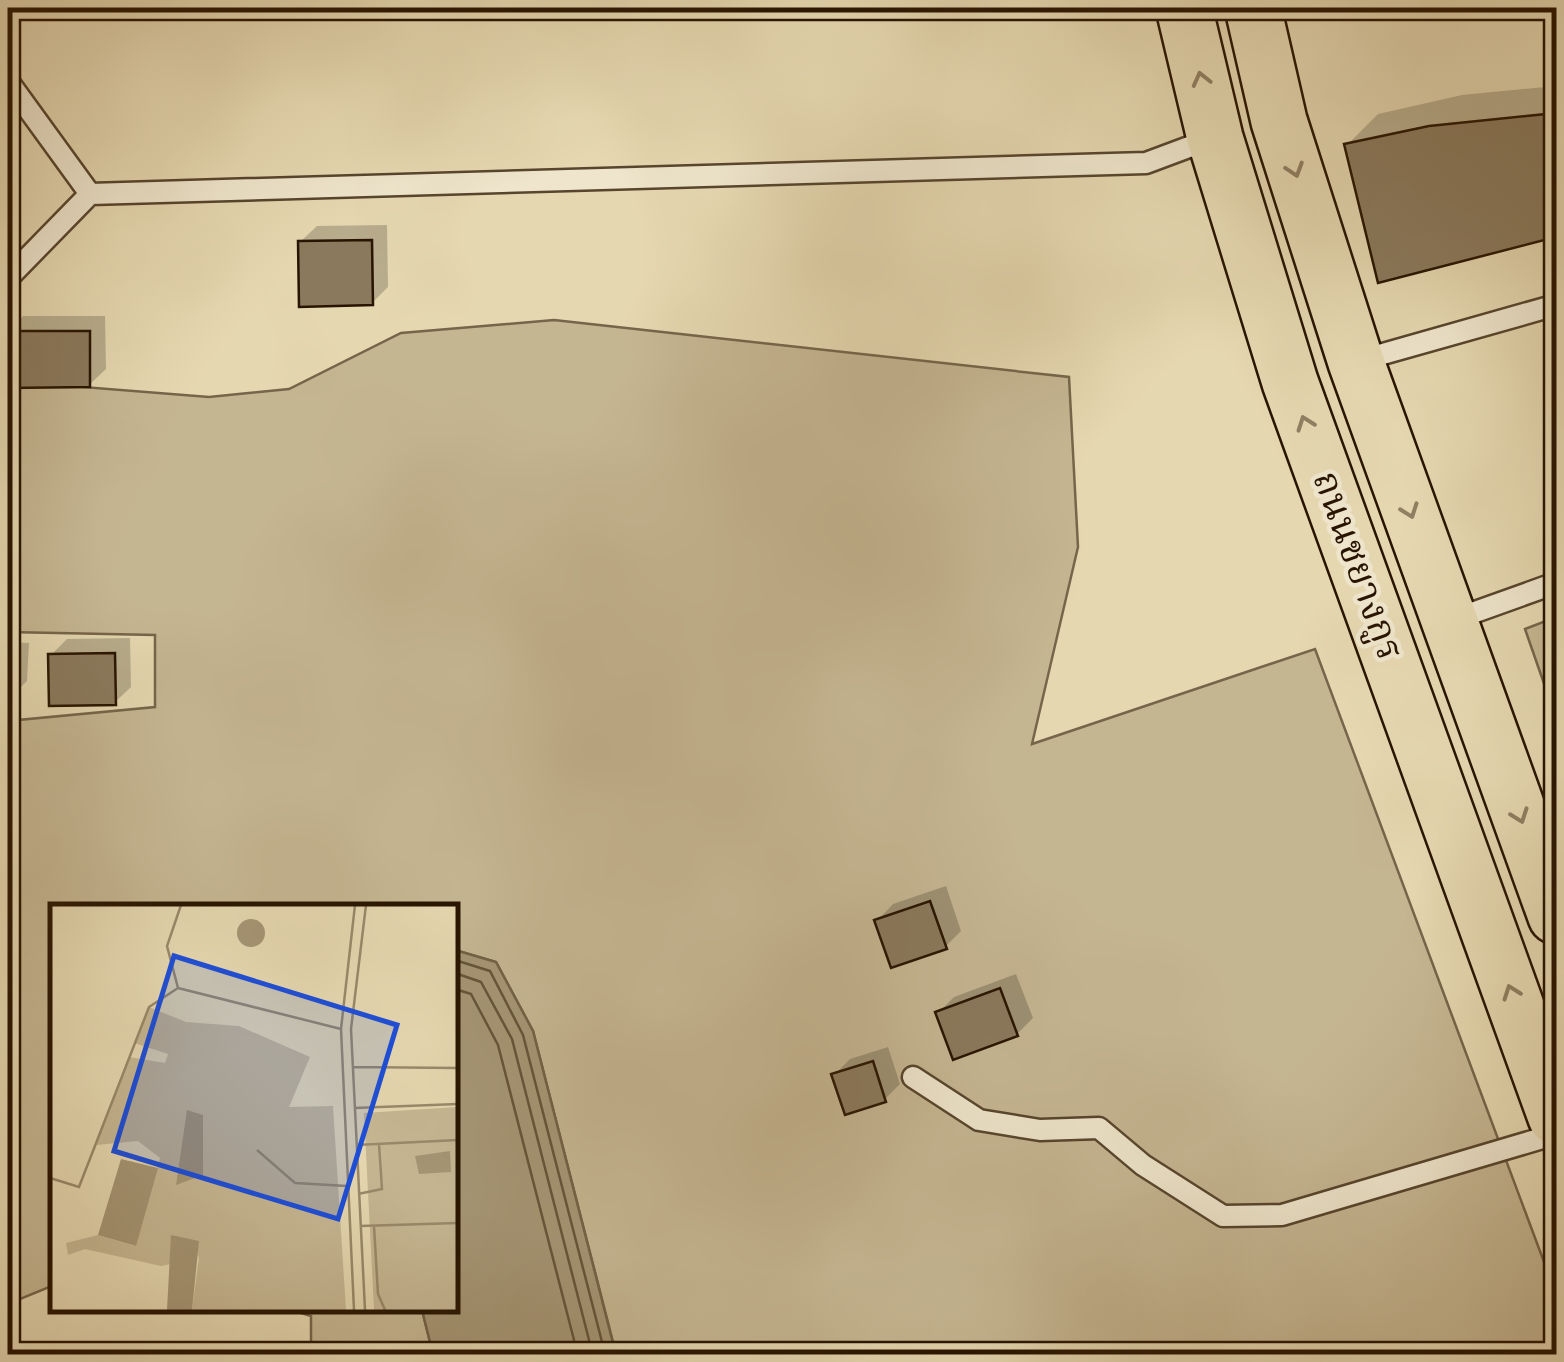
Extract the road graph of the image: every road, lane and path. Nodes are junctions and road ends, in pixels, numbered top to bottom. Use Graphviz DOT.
graph roads {
  1 [pos="1184,8"];
  2 [pos="1253,8"];
  3 [pos="8,81"];
  4 [pos="1215,138"];
  5 [pos="90,194"];
  6 [pos="8,278"];
  7 [pos="1556,304"];
  8 [pos="1356,362"];
  9 [pos="1556,583"];
  10 [pos="1450,621"];
  11 [pos="1556,916"];
  12 [pos="914,1077"];
  13 [pos="1556,1117"];
  14 [pos="1556,1134"];
  4 -- 1 [label="highway, ถนนชยางกูร, one-way"];
  2 -- 8 [label="highway, ถนนชยางกูร, one-way"];
  3 -- 5 [label="lane"];
  4 -- 5 [label="lane"];
  13 -- 4 [label="highway, ถนนชยางกูร, one-way"];
  5 -- 6 [label="lane"];
  7 -- 8 [label="lane"];
  8 -- 10 [label="highway, ถนนชยางกูร, one-way"];
  9 -- 10 [label="lane"];
  10 -- 11 [label="highway, ถนนชยางกูร, one-way"];
  12 -- 14 [label="lane"];
}
